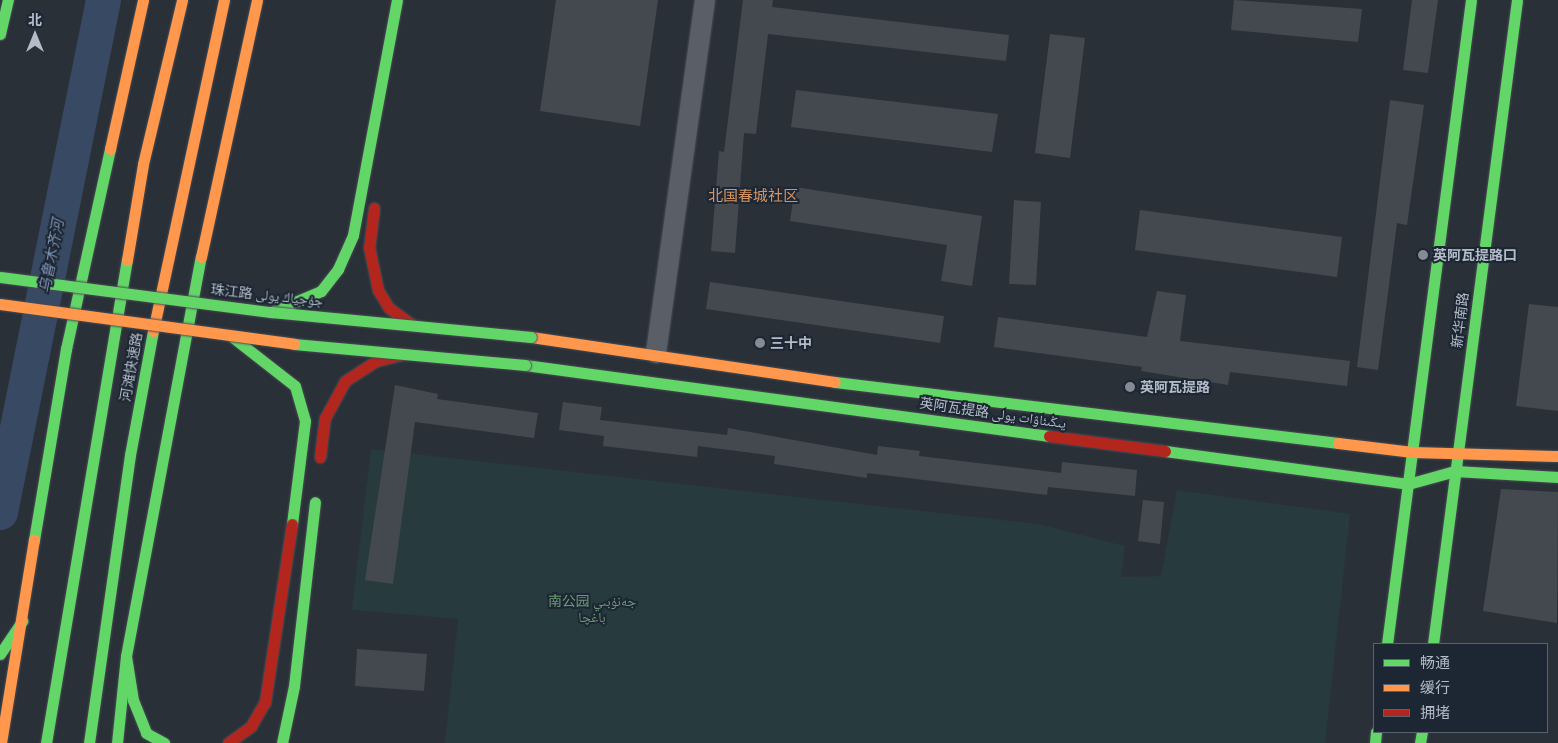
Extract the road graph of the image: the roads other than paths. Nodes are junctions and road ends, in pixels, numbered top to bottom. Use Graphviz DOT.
graph roads {
  1 [pos="8,0"];
  2 [pos="143,0"];
  3 [pos="182,0"];
  4 [pos="224,0"];
  5 [pos="257,0"];
  6 [pos="396,0"];
  7 [pos="705,0"];
  8 [pos="1471,0"];
  9 [pos="1517,0"];
  10 [pos="0,34"];
  11 [pos="377,191"];
  12 [pos="0,270"];
  13 [pos="5,278"];
  14 [pos="0,304"];
  15 [pos="271,312"];
  16 [pos="412,325"];
  17 [pos="230,336"];
  18 [pos="531,337"];
  19 [pos="656,353"];
  20 [pos="406,354"];
  21 [pos="1458,450"];
  22 [pos="1412,452"];
  23 [pos="1558,456"];
  24 [pos="1456,471"];
  25 [pos="318,474"];
  26 [pos="1558,477"];
  27 [pos="1408,484"];
  28 [pos="316,492"];
  29 [pos="22,622"];
  30 [pos="1387,643"];
  31 [pos="1433,643"];
  32 [pos="0,654"];
  33 [pos="126,656"];
  34 [pos="1,743"];
  35 [pos="46,743"];
  36 [pos="89,743"];
  37 [pos="117,743"];
  38 [pos="164,743"];
  39 [pos="228,743"];
  40 [pos="282,743"];
  1 -- 10 [label="main road"];
  2 -- 29 [label="main road"];
  3 -- 35 [label="main road, 河滩快速路"];
  4 -- 36 [label="main road, 河滩快速路"];
  5 -- 33 [label="main road"];
  6 -- 15 [label="main road"];
  7 -- 19 [label="street"];
  8 -- 22 [label="main road"];
  9 -- 21 [label="main road, 新华南路"];
  11 -- 16 [label="main road"];
  12 -- 13 [label="main road, bridge"];
  13 -- 15 [label="main road, 珠江路 جۇجياڭ يولى, bridge"];
  14 -- 17 [label="main road, bridge"];
  15 -- 16 [label="main road, 珠江路 جۇجياڭ يولى, bridge"];
  16 -- 18 [label="main road, 珠江路 جۇجياڭ يولى, bridge"];
  17 -- 20 [label="main road, bridge"];
  17 -- 39 [label="main road"];
  18 -- 19 [label="main road, 英阿瓦提路 يىڭىئاۋات يولى"];
  19 -- 22 [label="main road, 英阿瓦提路 يىڭىئاۋات يولى"];
  20 -- 25 [label="main road, bridge"];
  20 -- 27 [label="main road, 英阿瓦提路 يىڭىئاۋات يولى, bridge"];
  21 -- 22 [label="main road, 英阿瓦提路 يىڭىئاۋات يولى"];
  21 -- 23 [label="main road, 英阿瓦提路 يىڭىئاۋات يولى"];
  21 -- 24 [label="main road, 新华南路"];
  22 -- 27 [label="main road"];
  24 -- 26 [label="main road, 英阿瓦提路 يىڭىئاۋات يولى"];
  24 -- 27 [label="main road, 英阿瓦提路 يىڭىئاۋات يولى"];
  24 -- 31 [label="main road, 新华南路"];
  27 -- 30 [label="main road"];
  28 -- 40 [label="main road"];
  29 -- 32 [label="main road"];
  29 -- 34 [label="main road"];
  33 -- 37 [label="main road"];
  33 -- 38 [label="main road"];
}
